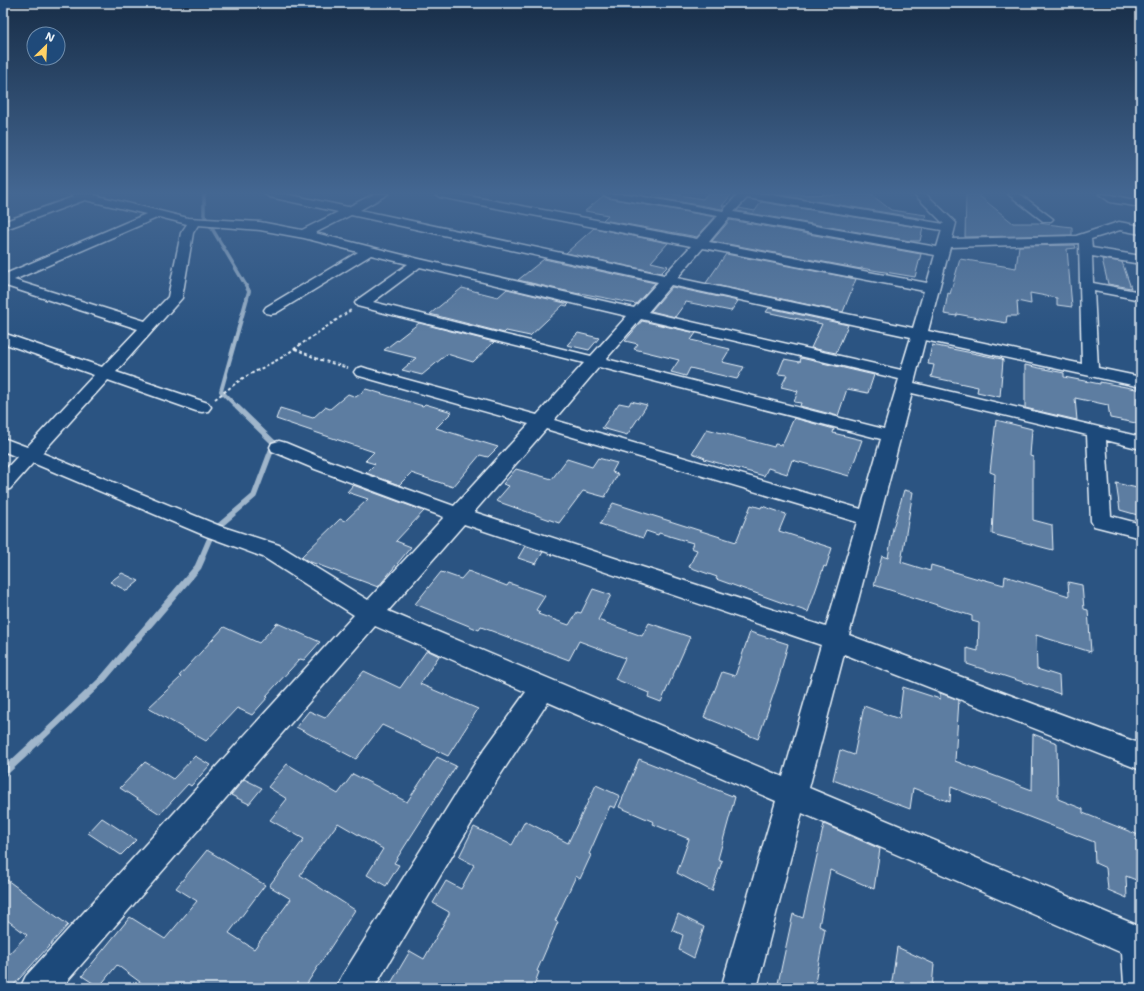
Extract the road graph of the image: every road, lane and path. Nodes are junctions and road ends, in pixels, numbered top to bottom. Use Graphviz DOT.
graph roads {
  1 [pos="96,240"];
  2 [pos="186,240"];
  3 [pos="329,240"];
  4 [pos="485,240"];
  5 [pos="680,240"];
  6 [pos="703,240"];
  7 [pos="939,240"];
  8 [pos="942,240"];
  9 [pos="1044,240"];
  10 [pos="1077,240"];
  11 [pos="1092,240"];
  12 [pos="945,241"];
  13 [pos="700,244"];
  14 [pos="1085,244"];
  15 [pos="368,250"];
  16 [pos="1141,260"];
  17 [pos="418,263"];
  18 [pos="3,280"];
  19 [pos="668,280"];
  20 [pos="1087,286"];
  21 [pos="932,288"];
  22 [pos="1141,296"];
  23 [pos="362,303"];
  24 [pos="271,310"];
  25 [pos="638,314"];
  26 [pos="148,327"];
  27 [pos="920,334"];
  28 [pos="3,338"];
  29 [pos="295,348"];
  30 [pos="595,362"];
  31 [pos="1090,371"];
  32 [pos="362,372"];
  33 [pos="106,374"];
  34 [pos="907,381"];
  35 [pos="1141,382"];
  36 [pos="202,407"];
  37 [pos="542,422"];
  38 [pos="1096,432"];
  39 [pos="892,436"];
  40 [pos="1141,443"];
  41 [pos="3,444"];
  42 [pos="279,447"];
  43 [pos="31,456"];
  44 [pos="3,472"];
  45 [pos="3,484"];
  46 [pos="459,515"];
  47 [pos="869,518"];
  48 [pos="1141,531"];
  49 [pos="371,614"];
  50 [pos="835,640"];
  51 [pos="543,688"];
  52 [pos="1141,757"];
  53 [pos="793,795"];
  54 [pos="1140,944"];
  55 [pos="1141,984"];
  56 [pos="38,988"];
  57 [pos="354,988"];
  58 [pos="740,988"];
  1 -- 18 [label="street"];
  2 -- 26 [label="street"];
  3 -- 15 [label="street"];
  4 -- 19 [label="street"];
  5 -- 13 [label="street"];
  6 -- 13 [label="street"];
  7 -- 12 [label="street"];
  8 -- 12 [label="street"];
  9 -- 12 [label="street"];
  10 -- 14 [label="street"];
  11 -- 14 [label="street"];
  12 -- 21 [label="street"];
  13 -- 19 [label="street"];
  13 -- 21 [label="street"];
  14 -- 16 [label="street"];
  14 -- 20 [label="street"];
  15 -- 17 [label="street"];
  15 -- 24 [label="street"];
  17 -- 23 [label="street"];
  17 -- 25 [label="street"];
  18 -- 26 [label="street"];
  19 -- 25 [label="street"];
  19 -- 27 [label="street"];
  20 -- 22 [label="street"];
  20 -- 31 [label="street"];
  21 -- 27 [label="street"];
  23 -- 29 [label="path"];
  23 -- 30 [label="street"];
  25 -- 30 [label="street"];
  25 -- 34 [label="street"];
  26 -- 33 [label="street"];
  27 -- 31 [label="street"];
  27 -- 34 [label="street"];
  28 -- 33 [label="street"];
  29 -- 32 [label="path"];
  29 -- 36 [label="path"];
  30 -- 37 [label="street"];
  30 -- 39 [label="street"];
  31 -- 35 [label="street"];
  32 -- 37 [label="street"];
  33 -- 36 [label="street"];
  33 -- 43 [label="street"];
  34 -- 38 [label="street"];
  34 -- 39 [label="street"];
  37 -- 46 [label="street"];
  37 -- 47 [label="street"];
  38 -- 40 [label="street"];
  38 -- 48 [label="street"];
  39 -- 47 [label="street"];
  41 -- 43 [label="street"];
  42 -- 46 [label="street"];
  43 -- 44 [label="street"];
  43 -- 45 [label="street"];
  43 -- 49 [label="street"];
  46 -- 49 [label="street"];
  46 -- 50 [label="street"];
  47 -- 50 [label="street"];
  49 -- 51 [label="street"];
  49 -- 56 [label="street"];
  50 -- 52 [label="street"];
  50 -- 53 [label="street"];
  51 -- 53 [label="street"];
  51 -- 57 [label="street"];
  53 -- 54 [label="street"];
  53 -- 58 [label="street"];
  54 -- 55 [label="street"];
}
